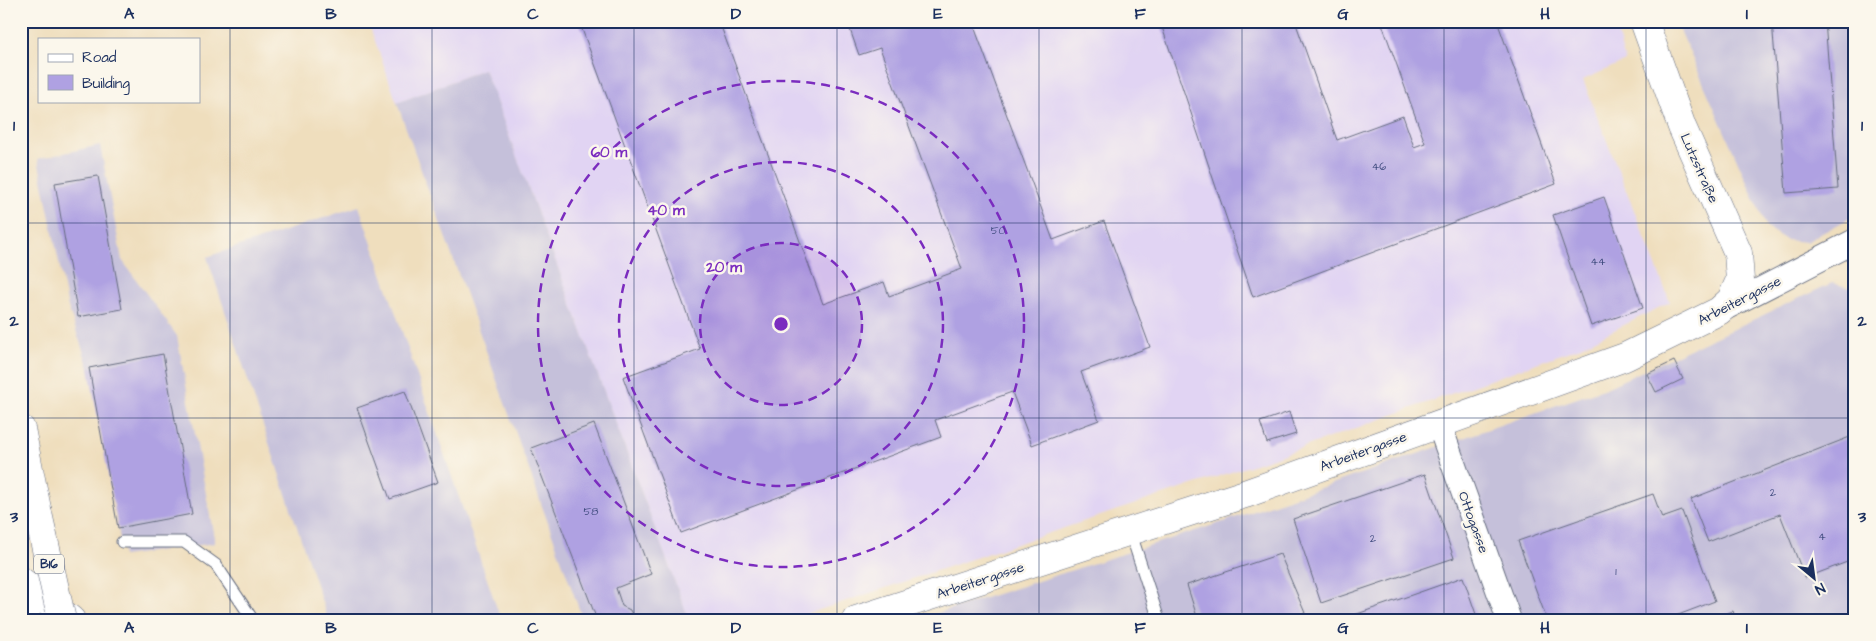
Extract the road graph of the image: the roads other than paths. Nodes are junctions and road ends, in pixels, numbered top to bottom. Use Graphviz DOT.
graph roads {
  1 [pos="1644,21"];
  2 [pos="1854,245"];
  3 [pos="1719,311"];
  4 [pos="1439,424"];
  5 [pos="21,429"];
  6 [pos="1130,531"];
  7 [pos="122,542"];
  8 [pos="21,581"];
  9 [pos="21,592"];
  10 [pos="27,620"];
  11 [pos="62,620"];
  12 [pos="71,620"];
  13 [pos="253,620"];
  14 [pos="856,620"];
  15 [pos="1159,620"];
  16 [pos="1509,620"];
  1 -- 3 [label="main road, Lutzstraße"];
  2 -- 3 [label="street, Arbeitergasse"];
  3 -- 4 [label="main road, Arbeitergasse"];
  4 -- 6 [label="main road, Arbeitergasse"];
  4 -- 16 [label="street, Ottogasse"];
  5 -- 11 [label="main road, B16, bridge"];
  6 -- 14 [label="main road, Arbeitergasse"];
  6 -- 15 [label="lane"];
  7 -- 13 [label="lane"];
  8 -- 12 [label="main road"];
  9 -- 10 [label="main road"];
}
